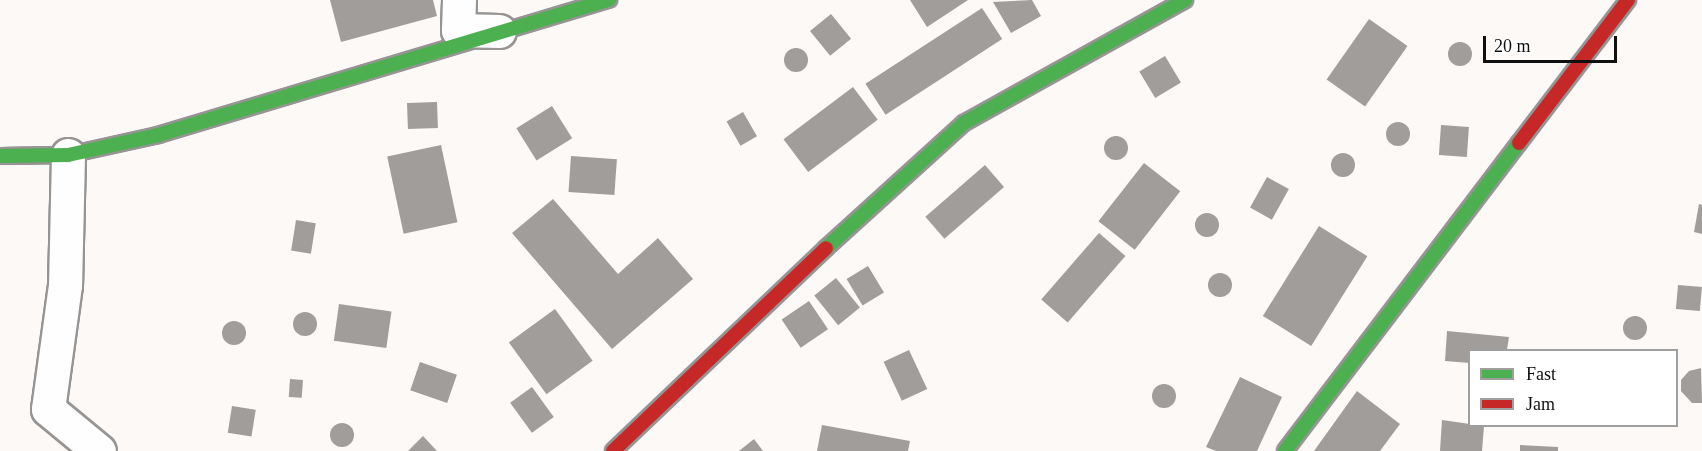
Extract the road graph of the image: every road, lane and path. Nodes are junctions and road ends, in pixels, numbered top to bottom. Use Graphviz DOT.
graph roads {
  1 [pos="459,0"];
  2 [pos="609,0"];
  3 [pos="1185,0"];
  4 [pos="1628,0"];
  5 [pos="501,31"];
  6 [pos="68,155"];
  7 [pos="0,156"];
  8 [pos="99,451"];
  9 [pos="613,451"];
  10 [pos="1285,451"];
  1 -- 5 [label="street"];
  2 -- 5 [label="street"];
  3 -- 9 [label="street"];
  4 -- 10 [label="street"];
  5 -- 6 [label="street"];
  6 -- 7 [label="street"];
  6 -- 8 [label="street"];
}
